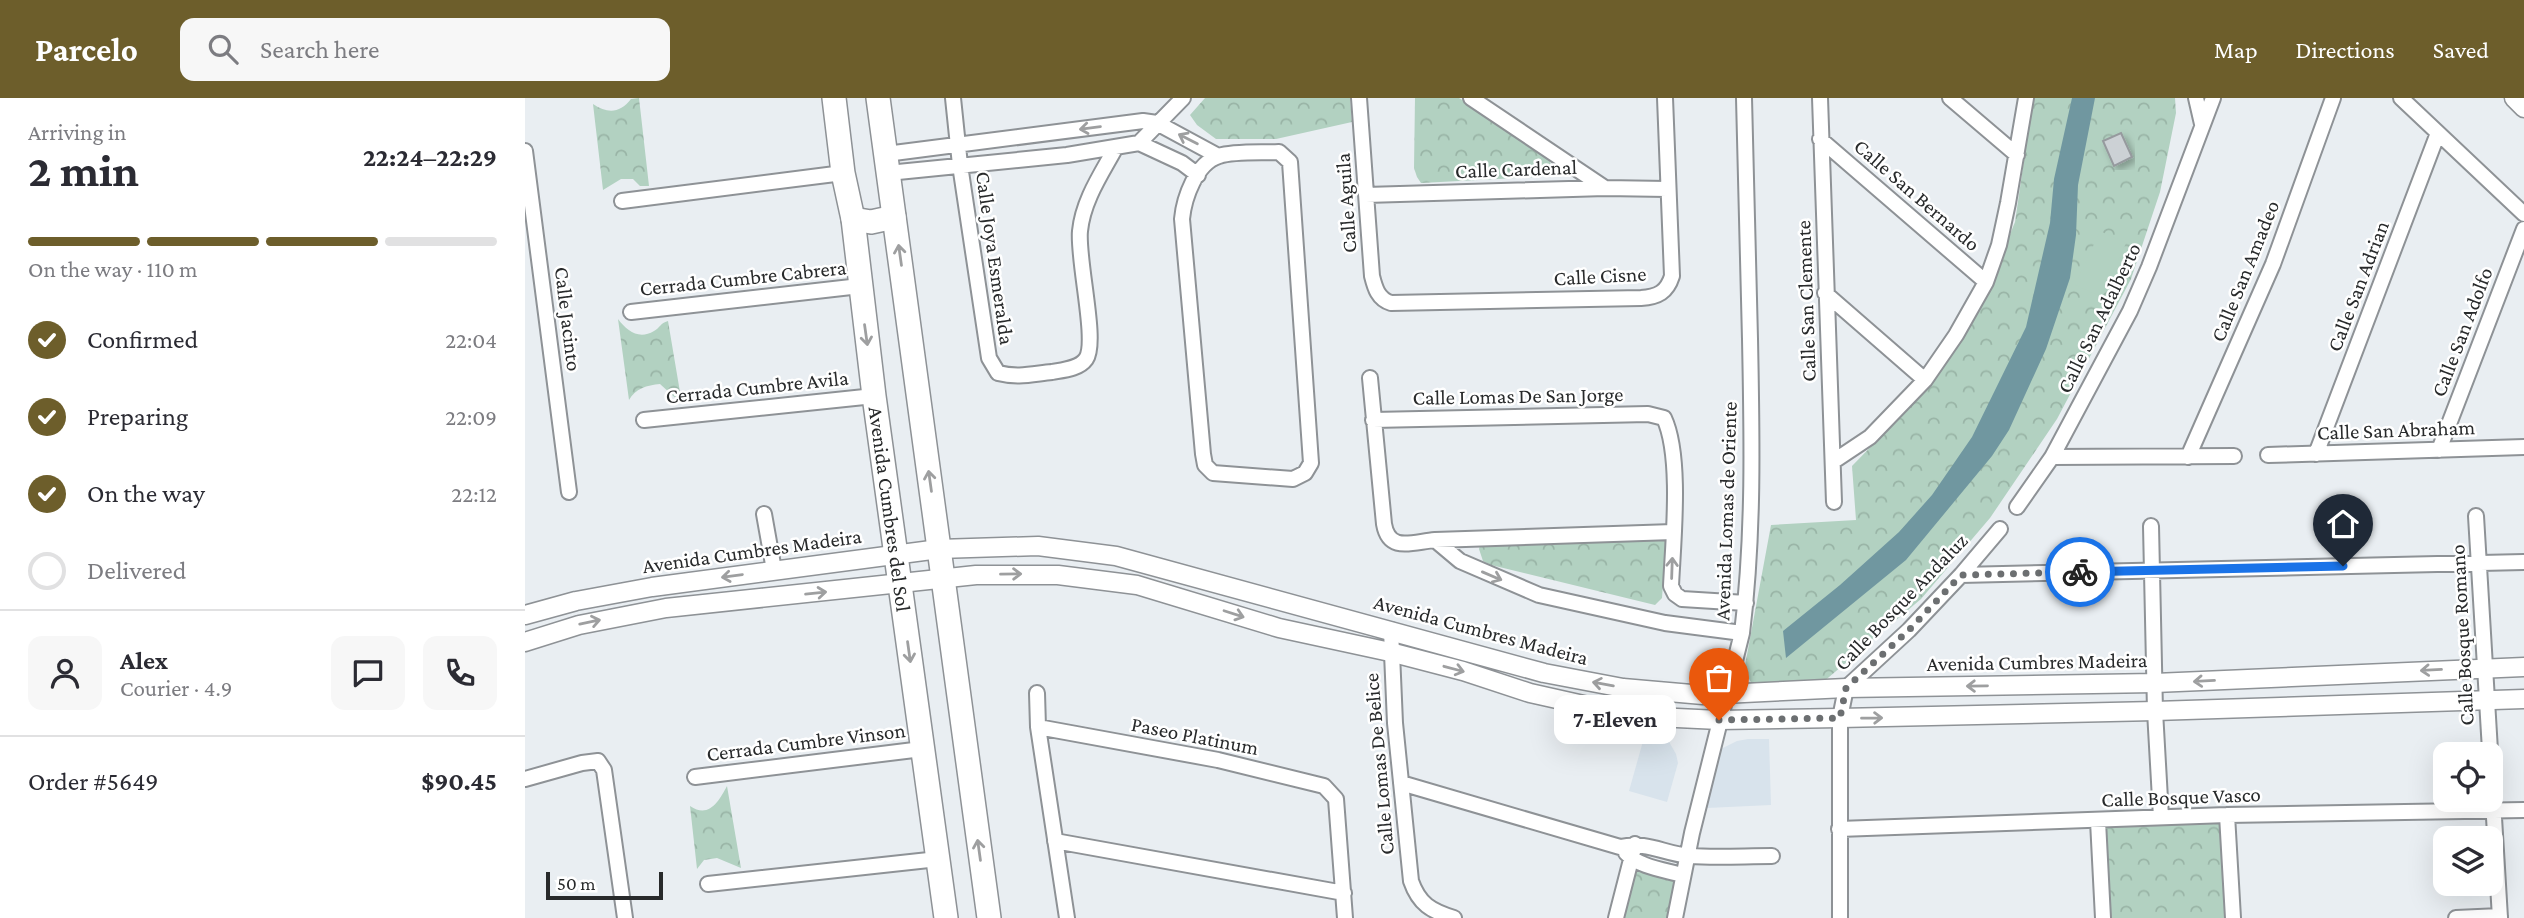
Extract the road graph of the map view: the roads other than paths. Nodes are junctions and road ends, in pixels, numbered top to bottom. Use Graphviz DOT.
graph roads {
  1 [pos="834,98"];
  2 [pos="879,98"];
  3 [pos="953,98"];
  4 [pos="1183,98"];
  5 [pos="1359,98"];
  6 [pos="1471,98"];
  7 [pos="1665,98"];
  8 [pos="1744,98"];
  9 [pos="1819,98"];
  10 [pos="1950,98"];
  11 [pos="2026,98"];
  12 [pos="2196,98"];
  13 [pos="2213,98"];
  14 [pos="2333,98"];
  15 [pos="2401,98"];
  16 [pos="2514,98"];
  17 [pos="2524,107"];
  18 [pos="1157,123"];
  19 [pos="2202,124"];
  20 [pos="2438,133"];
  21 [pos="1821,139"];
  22 [pos="1139,143"];
  23 [pos="958,144"];
  24 [pos="1116,147"];
  25 [pos="525,151"];
  26 [pos="2017,155"];
  27 [pos="1218,156"];
  28 [pos="887,164"];
  29 [pos="960,165"];
  30 [pos="843,173"];
  31 [pos="1198,175"];
  32 [pos="1605,188"];
  33 [pos="1667,189"];
  34 [pos="1366,195"];
  35 [pos="622,201"];
  36 [pos="2524,214"];
  37 [pos="894,217"];
  38 [pos="853,219"];
  39 [pos="2524,229"];
  40 [pos="1986,282"];
  41 [pos="860,286"];
  42 [pos="1825,293"];
  43 [pos="1384,301"];
  44 [pos="631,312"];
  45 [pos="1370,378"];
  46 [pos="1925,380"];
  47 [pos="874,396"];
  48 [pos="644,420"];
  49 [pos="1373,420"];
  50 [pos="2524,447"];
  51 [pos="2439,450"];
  52 [pos="2316,454"];
  53 [pos="2268,455"];
  54 [pos="2234,456"];
  55 [pos="2052,457"];
  56 [pos="2188,457"];
  57 [pos="1834,461"];
  58 [pos="569,492"];
  59 [pos="1834,502"];
  60 [pos="2017,508"];
  61 [pos="764,514"];
  62 [pos="2476,516"];
  63 [pos="2151,526"];
  64 [pos="2000,529"];
  65 [pos="1673,532"];
  66 [pos="1435,540"];
  67 [pos="939,549"];
  68 [pos="896,554"];
  69 [pos="2524,562"];
  70 [pos="2479,563"];
  71 [pos="774,570"];
  72 [pos="2153,570"];
  73 [pos="1961,575"];
  74 [pos="943,578"];
  75 [pos="900,584"];
  76 [pos="652,587"];
  77 [pos="1746,603"];
  78 [pos="653,611"];
  79 [pos="525,615"];
  80 [pos="1391,630"];
  81 [pos="1742,633"];
  82 [pos="525,642"];
  83 [pos="1390,652"];
  84 [pos="2524,667"];
  85 [pos="2484,668"];
  86 [pos="2155,683"];
  87 [pos="1846,688"];
  88 [pos="1037,692"];
  89 [pos="1726,694"];
  90 [pos="2524,699"];
  91 [pos="2487,700"];
  92 [pos="2155,711"];
  93 [pos="1840,718"];
  94 [pos="1719,720"];
  95 [pos="1038,727"];
  96 [pos="2490,742"];
  97 [pos="922,750"];
  98 [pos="695,777"];
  99 [pos="525,779"];
  100 [pos="1401,783"];
  101 [pos="2524,810"];
  102 [pos="2503,811"];
  103 [pos="2433,812"];
  104 [pos="2494,812"];
  105 [pos="2227,815"];
  106 [pos="2161,817"];
  107 [pos="2098,821"];
  108 [pos="1839,829"];
  109 [pos="1055,841"];
  110 [pos="1629,850"];
  111 [pos="1687,856"];
  112 [pos="1772,856"];
  113 [pos="938,859"];
  114 [pos="1682,875"];
  115 [pos="708,884"];
  116 [pos="1344,893"];
  117 [pos="2500,917"];
  118 [pos="625,918"];
  119 [pos="946,918"];
  120 [pos="989,918"];
  121 [pos="1067,918"];
  122 [pos="1345,918"];
  123 [pos="1454,918"];
  124 [pos="1616,918"];
  125 [pos="1675,918"];
  126 [pos="1840,918"];
  127 [pos="2103,918"];
  128 [pos="2233,918"];
  129 [pos="2456,918"];
  1 -- 30 [label="main road, Avenida Cumbres del Sol"];
  2 -- 28 [label="main road, Avenida Cumbres del Sol"];
  3 -- 23 [label="street, Calle Joya Esmeralda"];
  4 -- 18 [label="street"];
  5 -- 34 [label="street, Calle Aguila"];
  6 -- 32 [label="street"];
  7 -- 33 [label="street, Calle Cisne"];
  8 -- 77 [label="street, Avenida Lomas de Oriente"];
  9 -- 21 [label="street, Calle San Clemente"];
  10 -- 26 [label="street"];
  11 -- 26 [label="street"];
  12 -- 19 [label="street"];
  13 -- 19 [label="street, Calle San Adalberto"];
  14 -- 56 [label="street, Calle San Amadeo"];
  15 -- 20 [label="street"];
  16 -- 17 [label="street"];
  18 -- 22 [label="street"];
  18 -- 23 [label="street, one-way"];
  27 -- 18 [label="street, one-way"];
  19 -- 55 [label="street, Calle San Adalberto"];
  20 -- 36 [label="street"];
  20 -- 52 [label="street, Calle San Adrian"];
  21 -- 40 [label="street, Calle San Bernardo"];
  21 -- 42 [label="street, Calle San Clemente"];
  22 -- 24 [label="street"];
  22 -- 31 [label="street"];
  23 -- 28 [label="street"];
  23 -- 29 [label="street, Calle Joya Esmeralda"];
  24 -- 29 [label="street"];
  24 -- 29 [label="street, Calle Joya Esmeralda"];
  25 -- 58 [label="street, Calle Jacinto"];
  26 -- 40 [label="street"];
  27 -- 31 [label="street"];
  27 -- 31 [label="street"];
  28 -- 29 [label="street"];
  28 -- 37 [label="main road, Avenida Cumbres del Sol"];
  30 -- 35 [label="street"];
  30 -- 38 [label="main road, Avenida Cumbres del Sol"];
  32 -- 33 [label="street, Calle Cardenal"];
  32 -- 34 [label="street, Calle Cardenal"];
  33 -- 43 [label="street, Calle Cisne"];
  34 -- 43 [label="street, Calle Aguila"];
  37 -- 38 [label="main road"];
  67 -- 37 [label="main road, Avenida Cumbres del Sol, one-way"];
  38 -- 41 [label="main road, Avenida Cumbres del Sol"];
  39 -- 51 [label="street, Calle San Adolfo"];
  40 -- 46 [label="street"];
  41 -- 44 [label="street, Cerrada Cumbre Cabrera"];
  41 -- 47 [label="main road, Avenida Cumbres del Sol, one-way"];
  42 -- 46 [label="street"];
  42 -- 57 [label="street, Calle San Clemente"];
  45 -- 49 [label="street"];
  46 -- 57 [label="street"];
  47 -- 48 [label="street, Cerrada Cumbre Avila"];
  47 -- 68 [label="main road, Avenida Cumbres del Sol"];
  49 -- 65 [label="street, Calle Lomas De San Jorge"];
  49 -- 66 [label="street"];
  50 -- 51 [label="street, Calle San Abraham"];
  51 -- 52 [label="street, Calle San Abraham"];
  52 -- 53 [label="street, Calle San Abraham"];
  54 -- 56 [label="street"];
  55 -- 56 [label="street"];
  55 -- 60 [label="street, Calle San Adalberto"];
  57 -- 59 [label="street, Calle San Clemente"];
  61 -- 71 [label="street"];
  62 -- 70 [label="street, Calle Bosque Romano"];
  63 -- 72 [label="street"];
  64 -- 73 [label="street, Calle Bosque Andaluz"];
  65 -- 66 [label="street"];
  77 -- 65 [label="street, one-way"];
  66 -- 81 [label="street, one-way"];
  67 -- 68 [label="street, Avenida Cumbres Madeira"];
  67 -- 74 [label="main road, Avenida Cumbres del Sol"];
  67 -- 80 [label="street, Avenida Cumbres Madeira"];
  68 -- 71 [label="street, Avenida Cumbres Madeira"];
  68 -- 75 [label="main road, Avenida Cumbres del Sol"];
  69 -- 70 [label="street"];
  70 -- 72 [label="street"];
  70 -- 85 [label="street, Calle Bosque Romano"];
  71 -- 76 [label="street, Avenida Cumbres Madeira, one-way"];
  72 -- 73 [label="street"];
  72 -- 86 [label="street"];
  73 -- 87 [label="street, Calle Bosque Andaluz"];
  74 -- 75 [label="street"];
  74 -- 83 [label="street, one-way"];
  120 -- 74 [label="main road, Avenida Cumbres del Sol, one-way"];
  78 -- 75 [label="street, one-way"];
  75 -- 97 [label="main road, Avenida Cumbres del Sol, one-way"];
  76 -- 78 [label="street"];
  76 -- 79 [label="street, Avenida Cumbres Madeira"];
  77 -- 81 [label="street, Avenida Lomas de Oriente"];
  82 -- 78 [label="street, one-way"];
  80 -- 83 [label="street, Calle Lomas De Belice"];
  89 -- 80 [label="street, Avenida Cumbres Madeira, one-way"];
  81 -- 89 [label="street, Avenida Lomas de Oriente"];
  83 -- 94 [label="street, one-way"];
  83 -- 100 [label="street, Calle Lomas De Belice"];
  84 -- 85 [label="street, Avenida Cumbres Madeira"];
  85 -- 86 [label="street, Avenida Cumbres Madeira, one-way"];
  85 -- 91 [label="street, Calle Bosque Romano"];
  86 -- 87 [label="street, Avenida Cumbres Madeira, one-way"];
  86 -- 92 [label="street"];
  87 -- 89 [label="street, Avenida Cumbres Madeira"];
  87 -- 93 [label="street, Calle Bosque Andaluz"];
  88 -- 95 [label="street"];
  89 -- 94 [label="street, Avenida Lomas de Oriente"];
  90 -- 91 [label="street"];
  91 -- 92 [label="street"];
  91 -- 96 [label="street, Calle Bosque Romano"];
  93 -- 92 [label="street, one-way"];
  92 -- 106 [label="street"];
  93 -- 94 [label="street"];
  93 -- 108 [label="street, Calle Bosque Andaluz"];
  94 -- 111 [label="street, Avenida Lomas de Oriente"];
  95 -- 109 [label="street"];
  95 -- 116 [label="street, Paseo Platinum"];
  97 -- 98 [label="street, Cerrada Cumbre Vinson"];
  97 -- 113 [label="main road, Avenida Cumbres del Sol"];
  99 -- 118 [label="street"];
  100 -- 110 [label="street"];
  100 -- 123 [label="street, Calle Lomas De Belice"];
  101 -- 102 [label="street, Calle Bosque Vasco"];
  103 -- 105 [label="street, Calle Bosque Vasco"];
  104 -- 117 [label="street, Calle Bosque Romano"];
  105 -- 106 [label="street, Calle Bosque Vasco"];
  105 -- 128 [label="street"];
  106 -- 107 [label="street, Calle Bosque Vasco"];
  107 -- 108 [label="street, Calle Bosque Vasco"];
  107 -- 127 [label="street"];
  108 -- 126 [label="street, Calle Bosque Andaluz"];
  109 -- 116 [label="street"];
  109 -- 121 [label="street"];
  110 -- 111 [label="street"];
  110 -- 114 [label="street"];
  110 -- 124 [label="street"];
  111 -- 112 [label="street"];
  111 -- 114 [label="street, Avenida Lomas de Oriente"];
  113 -- 115 [label="street"];
  113 -- 119 [label="main road, Avenida Cumbres del Sol"];
  114 -- 125 [label="street, Avenida Lomas de Oriente"];
  116 -- 122 [label="street"];
  117 -- 129 [label="street"];
}
